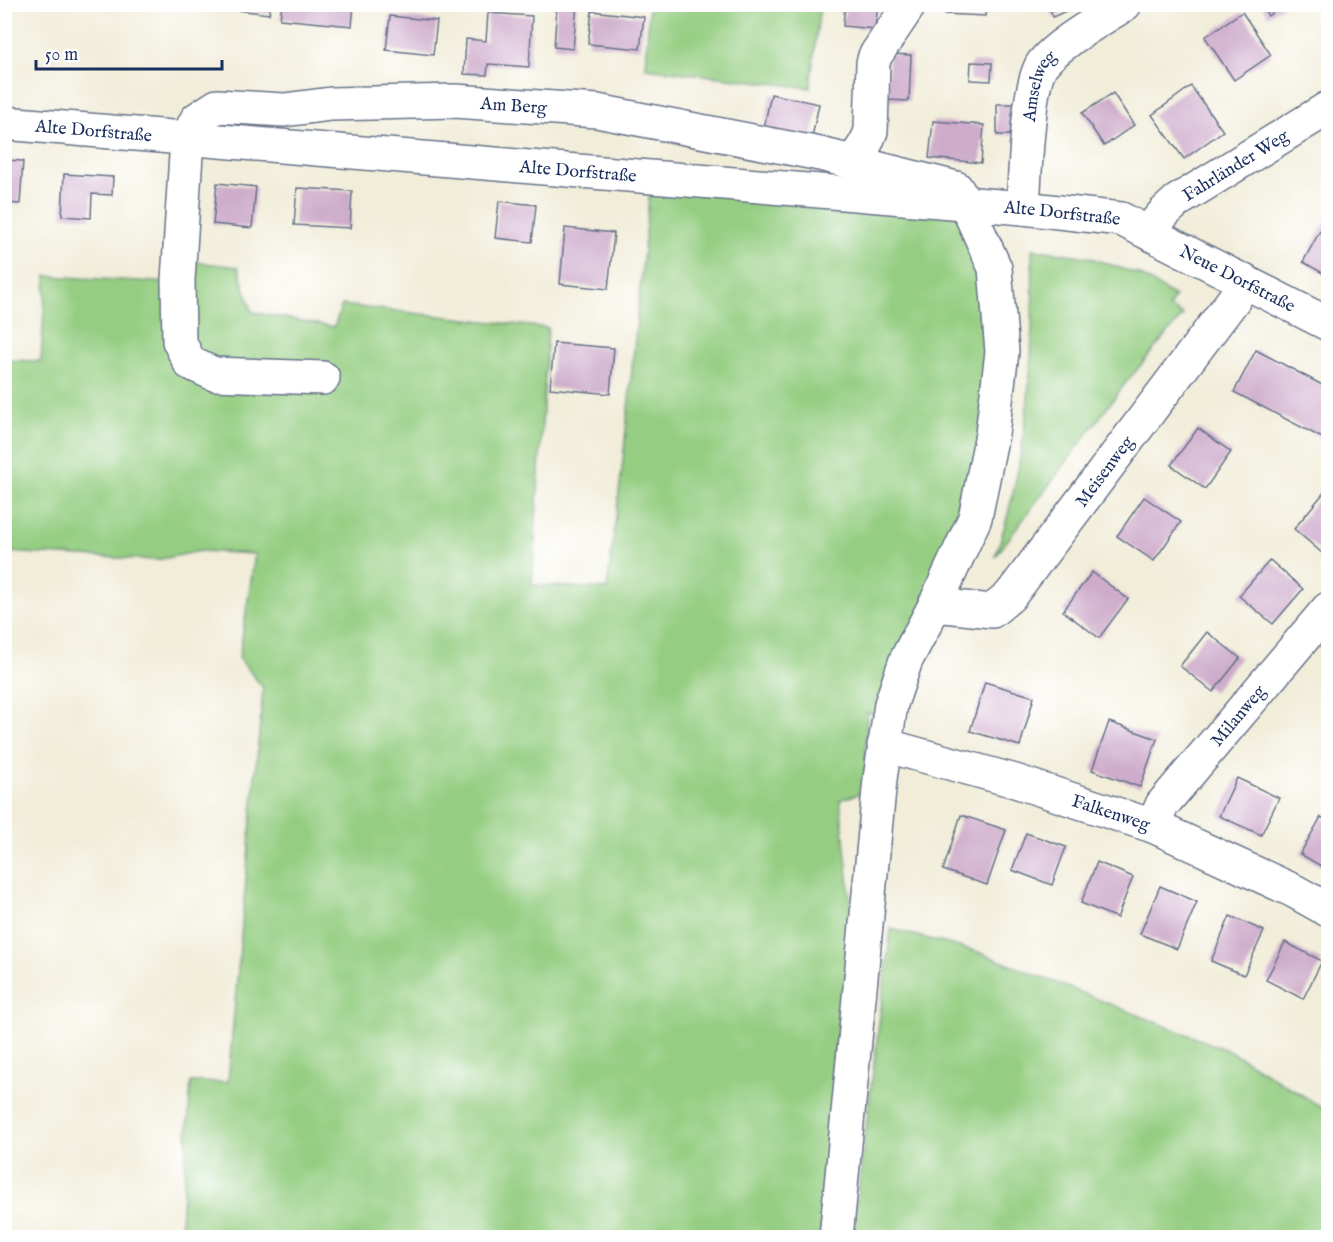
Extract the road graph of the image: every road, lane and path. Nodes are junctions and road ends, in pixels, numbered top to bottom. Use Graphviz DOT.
graph roads {
  1 [pos="910,4"];
  2 [pos="1125,4"];
  3 [pos="1329,108"];
  4 [pos="4,123"];
  5 [pos="187,139"];
  6 [pos="853,162"];
  7 [pos="966,204"];
  8 [pos="1023,208"];
  9 [pos="1148,232"];
  10 [pos="1244,280"];
  11 [pos="1329,324"];
  12 [pos="323,378"];
  13 [pos="935,605"];
  14 [pos="1327,614"];
  15 [pos="884,745"];
  16 [pos="1153,826"];
  17 [pos="1329,910"];
  18 [pos="836,1238"];
  1 -- 6 [label="street"];
  2 -- 8 [label="street, Amselweg"];
  3 -- 9 [label="street, Fahrländer Weg"];
  4 -- 5 [label="street, Alte Dorfstraße"];
  5 -- 6 [label="street, Am Berg"];
  5 -- 7 [label="street, Alte Dorfstraße"];
  5 -- 12 [label="street"];
  6 -- 7 [label="street, Am Berg"];
  7 -- 8 [label="street, Alte Dorfstraße"];
  7 -- 13 [label="street"];
  8 -- 9 [label="street, Alte Dorfstraße"];
  9 -- 10 [label="street, Neue Dorfstraße"];
  10 -- 11 [label="street, Neue Dorfstraße"];
  10 -- 13 [label="street, Meisenweg"];
  13 -- 15 [label="street"];
  14 -- 16 [label="street, Milanweg"];
  15 -- 16 [label="street, Falkenweg"];
  15 -- 18 [label="street"];
  16 -- 17 [label="street, Falkenweg"];
}
